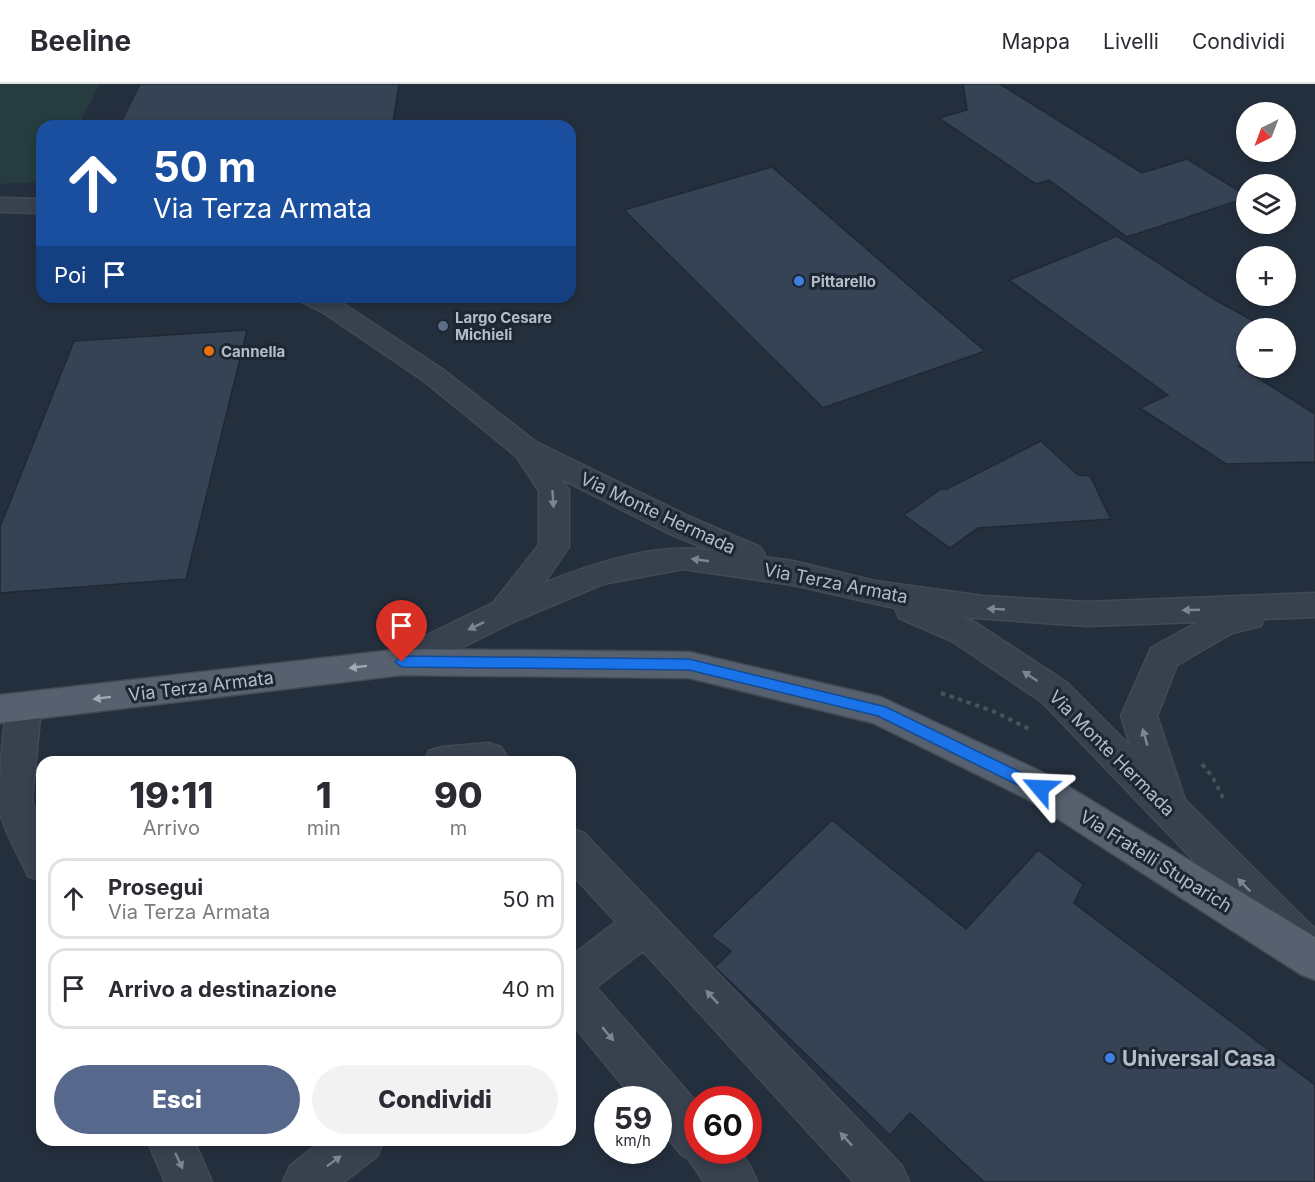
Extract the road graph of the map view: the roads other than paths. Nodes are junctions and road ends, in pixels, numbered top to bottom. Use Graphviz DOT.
graph roads {
  1 [pos="0,205"];
  2 [pos="36,206"];
  3 [pos="322,303"];
  4 [pos="526,449"];
  5 [pos="793,573"];
  6 [pos="875,593"];
  7 [pos="1303,606"];
  8 [pos="504,612"];
  9 [pos="402,662"];
  10 [pos="689,665"];
  11 [pos="12,708"];
  12 [pos="28,800"];
  13 [pos="1171,812"];
  14 [pos="36,837"];
  15 [pos="576,851"];
  16 [pos="645,925"];
  17 [pos="1315,958"];
  18 [pos="576,977"];
  19 [pos="576,996"];
  20 [pos="684,1123"];
  21 [pos="173,1146"];
  22 [pos="353,1146"];
  23 [pos="719,1164"];
  24 [pos="189,1182"];
  25 [pos="306,1182"];
  26 [pos="734,1182"];
  27 [pos="886,1182"];
  1 -- 2 [label="street"];
  3 -- 4 [label="street, Via Monte Hermada"];
  4 -- 5 [label="street, Via Monte Hermada"];
  4 -- 8 [label="street, Via Monte Hermada, one-way"];
  5 -- 6 [label="street, Via Terza Armata"];
  5 -- 8 [label="street, Via Terza Armata, one-way"];
  7 -- 6 [label="street, Via Terza Armata, one-way"];
  13 -- 6 [label="street, Via Monte Hermada, one-way"];
  13 -- 7 [label="street, Via Terza Armata, one-way"];
  8 -- 9 [label="street, Via Terza Armata, one-way"];
  9 -- 10 [label="main road, Via Terza Armata"];
  9 -- 11 [label="main road, Via Terza Armata, one-way"];
  10 -- 17 [label="main road, Via Fratelli Stuparich"];
  11 -- 12 [label="street"];
  12 -- 14 [label="street"];
  17 -- 13 [label="street, Via Monte Hermada, one-way"];
  15 -- 16 [label="street"];
  16 -- 18 [label="street"];
  27 -- 16 [label="street, one-way"];
  19 -- 20 [label="street, one-way"];
  21 -- 24 [label="street, one-way"];
  25 -- 22 [label="street, one-way"];
  23 -- 26 [label="street"];
}
